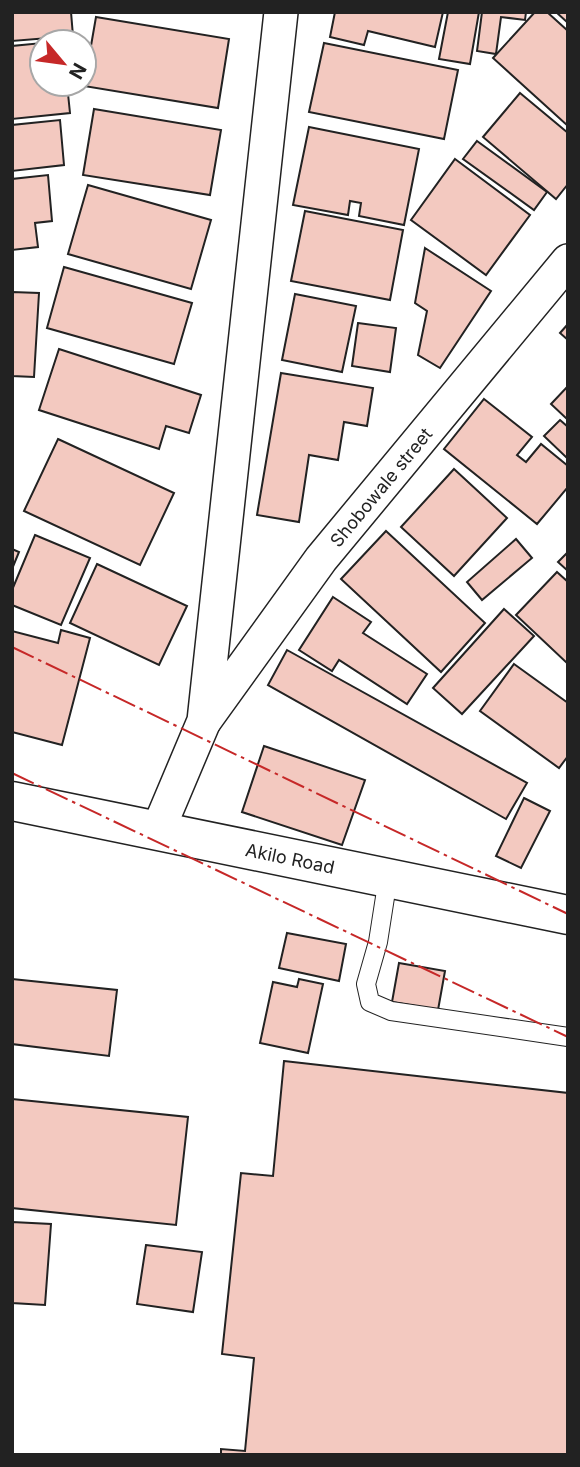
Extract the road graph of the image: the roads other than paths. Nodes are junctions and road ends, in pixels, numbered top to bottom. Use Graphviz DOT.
graph roads {
  1 [pos="281,12"];
  2 [pos="568,261"];
  3 [pos="204,721"];
  4 [pos="12,800"];
  5 [pos="158,830"];
  6 [pos="388,878"];
  7 [pos="562,907"];
  8 [pos="568,1037"];
  1 -- 3 [label="street"];
  2 -- 3 [label="street, Shobowale street"];
  3 -- 5 [label="street"];
  4 -- 5 [label="street, Akilo Road"];
  5 -- 6 [label="street, Akilo Road"];
  6 -- 7 [label="street, Akilo Road"];
  6 -- 8 [label="lane"];
}
